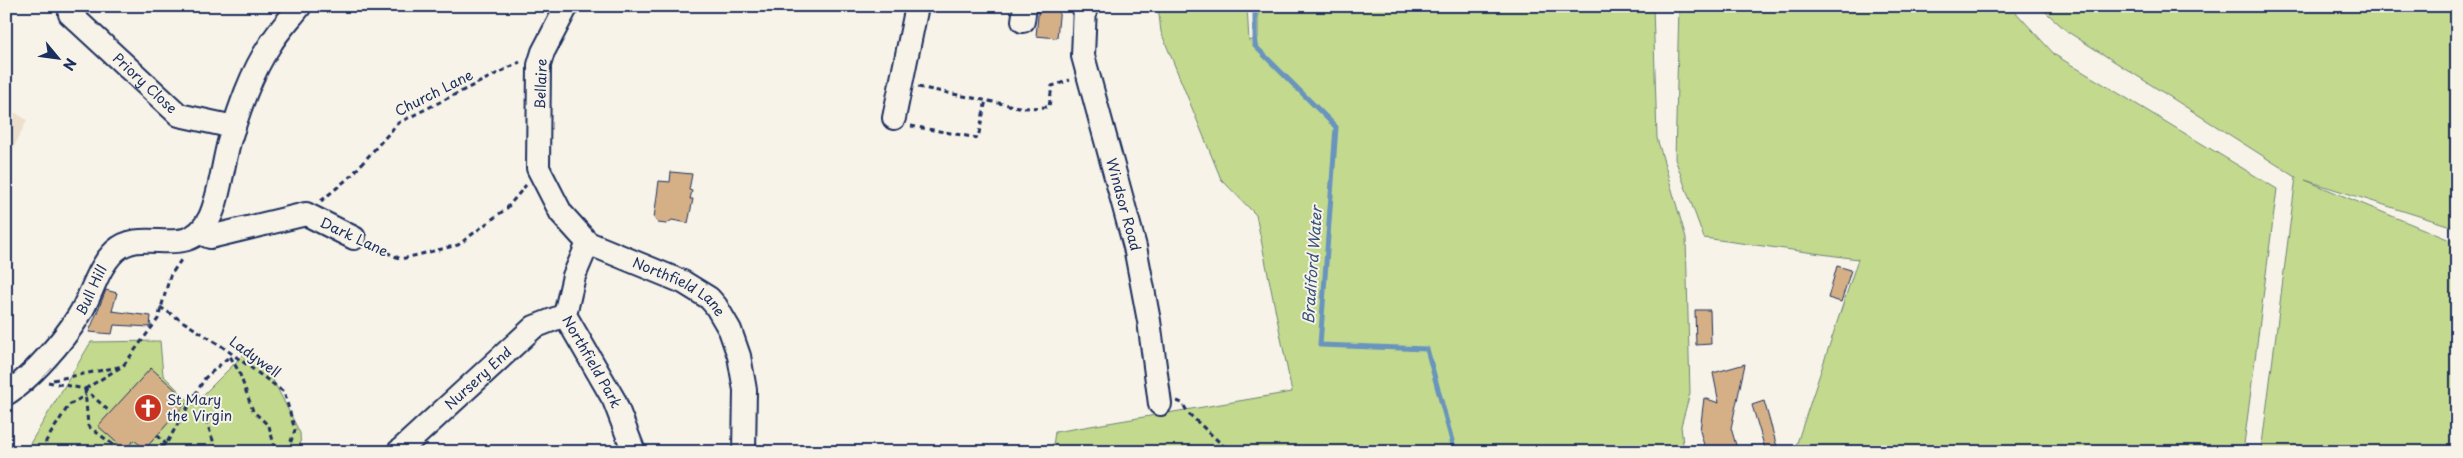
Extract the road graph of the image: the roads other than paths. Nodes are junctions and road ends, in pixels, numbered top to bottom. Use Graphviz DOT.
graph roads {
  1 [pos="300,6"];
  2 [pos="567,6"];
  3 [pos="916,6"];
  4 [pos="1085,6"];
  5 [pos="70,14"];
  6 [pos="894,118"];
  7 [pos="234,127"];
  8 [pos="538,168"];
  9 [pos="200,233"];
  10 [pos="354,238"];
  11 [pos="588,243"];
  12 [pos="565,315"];
  13 [pos="6,394"];
  14 [pos="1160,404"];
  15 [pos="398,452"];
  16 [pos="634,452"];
  17 [pos="744,452"];
  1 -- 7 [label="street"];
  2 -- 8 [label="street, Bellaire"];
  3 -- 6 [label="street"];
  4 -- 14 [label="street, Windsor Road"];
  5 -- 7 [label="street, Priory Close"];
  7 -- 9 [label="street"];
  8 -- 11 [label="street, Northfield Lane"];
  9 -- 10 [label="street, Dark Lane"];
  9 -- 13 [label="street, Bull Hill"];
  11 -- 12 [label="street, Northfield Park"];
  11 -- 17 [label="street, Northfield Lane"];
  12 -- 15 [label="street, Nursery End"];
  12 -- 16 [label="street, Northfield Park"];
}
